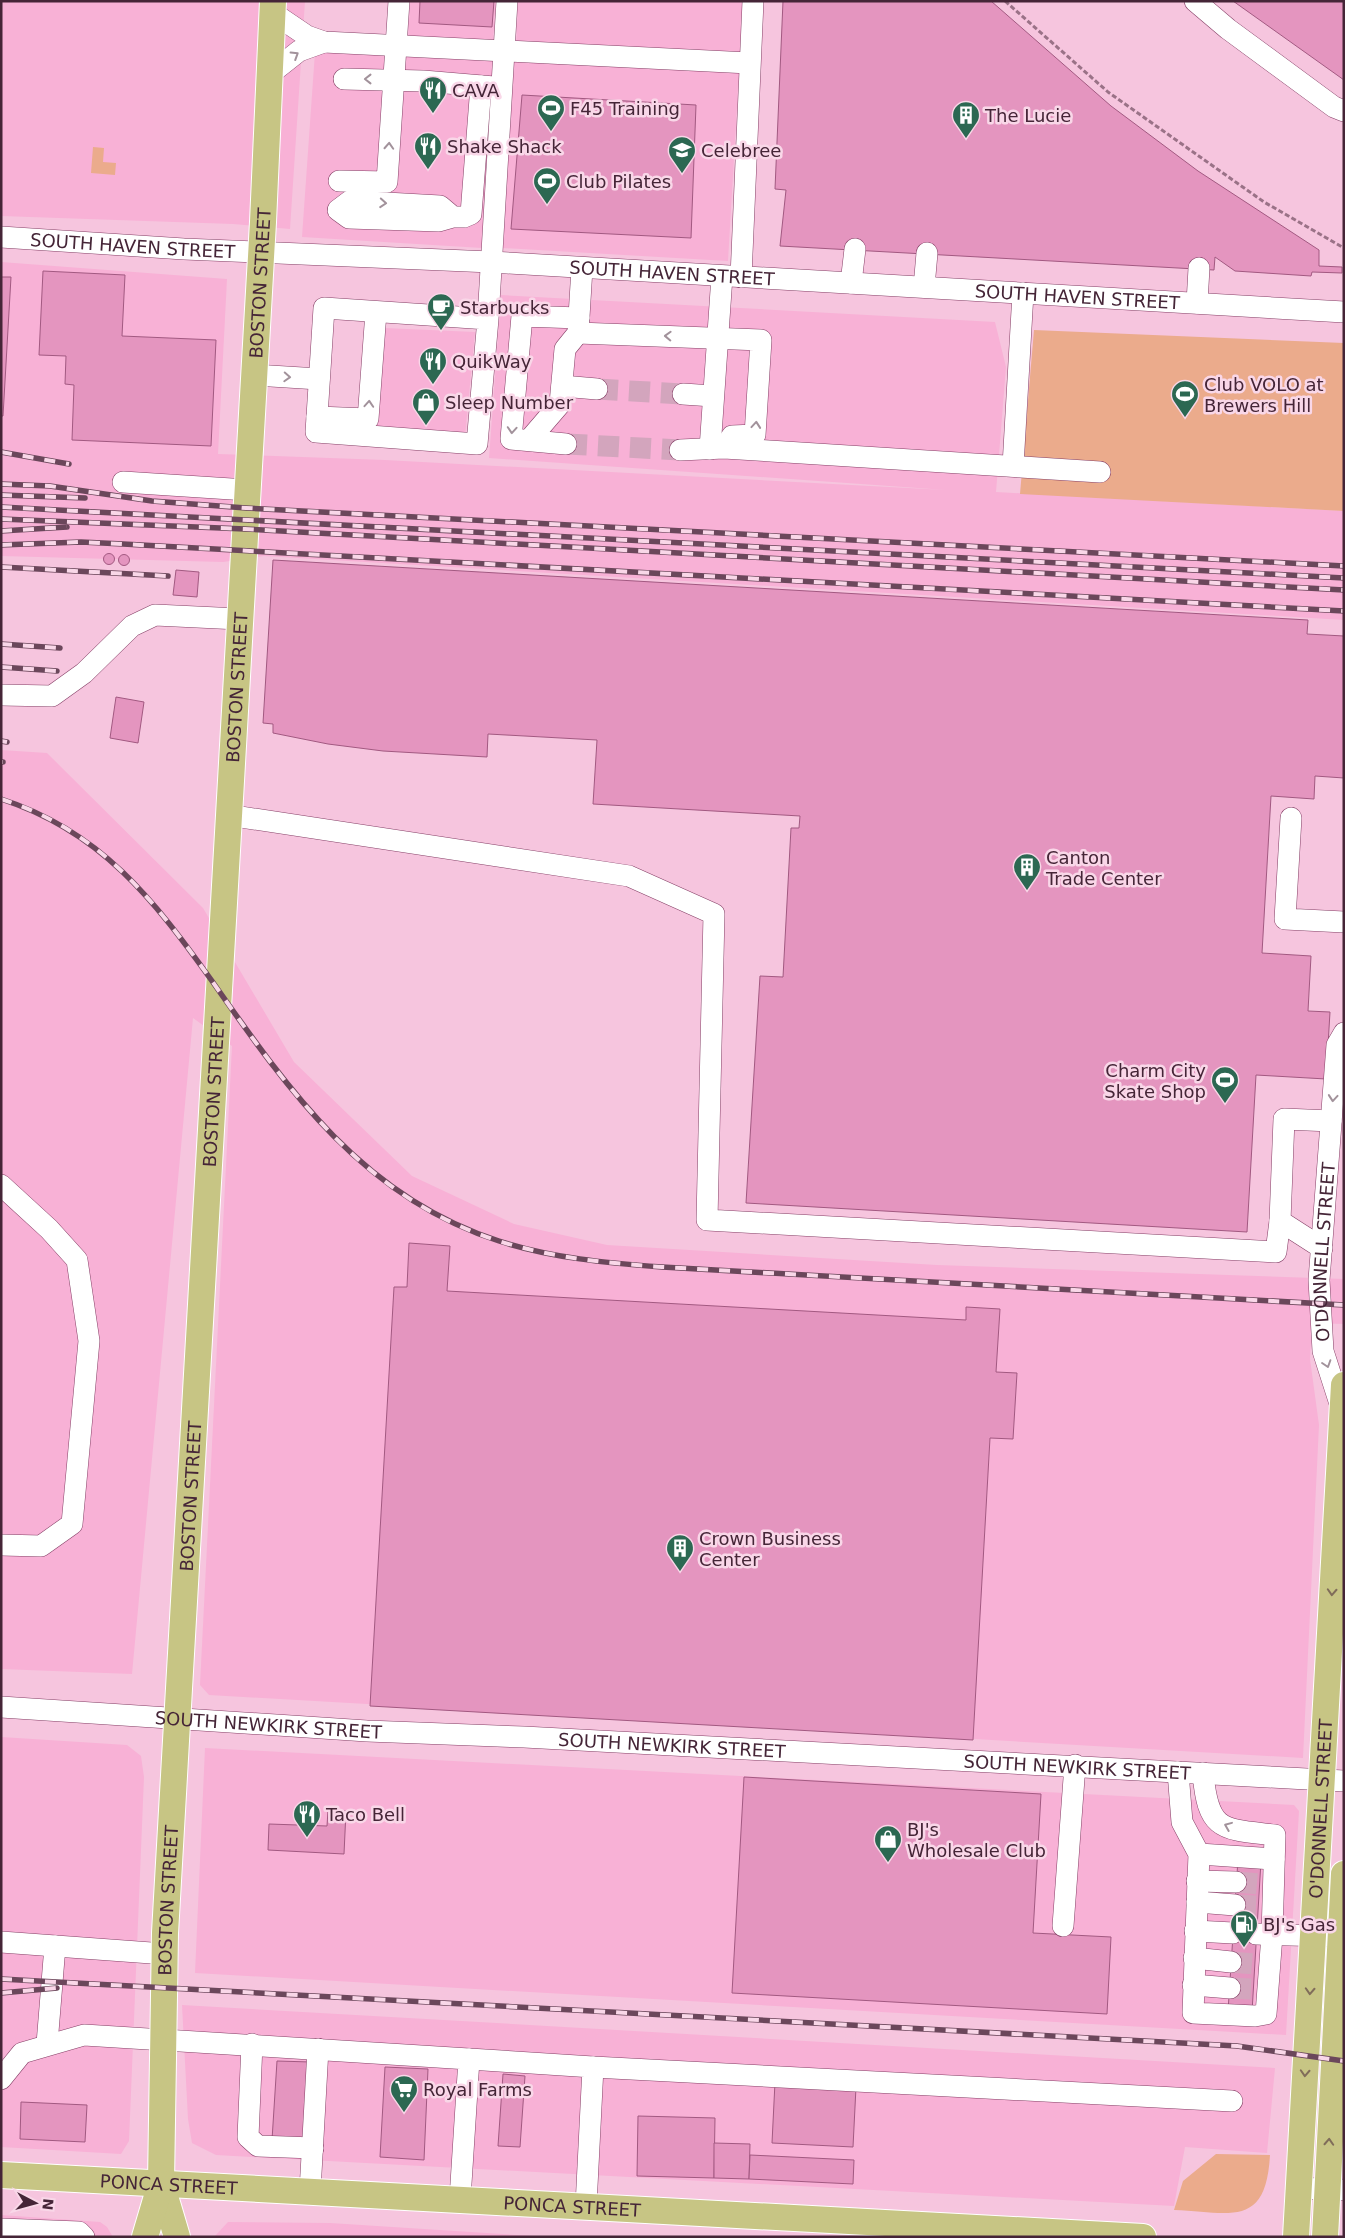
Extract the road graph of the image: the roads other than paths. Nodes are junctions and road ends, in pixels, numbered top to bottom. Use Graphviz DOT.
graph roads {
  1 [pos="398,1"];
  2 [pos="507,1"];
  3 [pos="753,1"];
  4 [pos="1195,1"];
  5 [pos="271,6"];
  6 [pos="324,42"];
  7 [pos="395,46"];
  8 [pos="504,52"];
  9 [pos="749,63"];
  10 [pos="270,74"];
  11 [pos="344,79"];
  12 [pos="392,80"];
  13 [pos="491,87"];
  14 [pos="1344,111"];
  15 [pos="340,181"];
  16 [pos="338,210"];
  17 [pos="1,237"];
  18 [pos="855,249"];
  19 [pos="261,252"];
  20 [pos="927,253"];
  21 [pos="491,262"];
  22 [pos="582,268"];
  23 [pos="1200,268"];
  24 [pos="731,276"];
  25 [pos="851,283"];
  26 [pos="924,287"];
  27 [pos="1023,293"];
  28 [pos="1197,303"];
  29 [pos="376,312"];
  30 [pos="1344,312"];
  31 [pos="488,319"];
  32 [pos="578,325"];
  33 [pos="717,338"];
  34 [pos="254,375"];
  35 [pos="319,379"];
  36 [pos="562,386"];
  37 [pos="597,389"];
  38 [pos="683,394"];
  39 [pos="713,396"];
  40 [pos="317,417"];
  41 [pos="529,440"];
  42 [pos="566,444"];
  43 [pos="717,449"];
  44 [pos="680,450"];
  45 [pos="1013,466"];
  46 [pos="1100,472"];
  47 [pos="123,482"];
  48 [pos="247,490"];
  49 [pos="239,619"];
  50 [pos="1,695"];
  51 [pos="228,815"];
  52 [pos="1291,818"];
  53 [pos="1344,922"];
  54 [pos="1342,1041"];
  55 [pos="1331,1122"];
  56 [pos="1,1185"];
  57 [pos="1280,1221"];
  58 [pos="1322,1248"];
  59 [pos="1344,1385"];
  60 [pos="1342,1410"];
  61 [pos="1339,1544"];
  62 [pos="1,1545"];
  63 [pos="1,1707"];
  64 [pos="178,1719"];
  65 [pos="1075,1765"];
  66 [pos="1178,1772"];
  67 [pos="1203,1773"];
  68 [pos="1333,1781"];
  69 [pos="1199,1854"];
  70 [pos="1274,1859"];
  71 [pos="1197,1881"];
  72 [pos="1236,1882"];
  73 [pos="1343,1885"];
  74 [pos="1315,1887"];
  75 [pos="1196,1902"];
  76 [pos="1235,1905"];
  77 [pos="1063,1926"];
  78 [pos="1195,1931"];
  79 [pos="1233,1934"];
  80 [pos="1264,1934"];
  81 [pos="1313,1936"];
  82 [pos="1340,1936"];
  83 [pos="1,1942"];
  84 [pos="55,1946"];
  85 [pos="164,1954"];
  86 [pos="1194,1958"];
  87 [pos="1231,1962"];
  88 [pos="1341,1963"];
  89 [pos="1193,1985"];
  90 [pos="1230,1988"];
  91 [pos="1307,2034"];
  92 [pos="1340,2034"];
  93 [pos="163,2039"];
  94 [pos="47,2044"];
  95 [pos="252,2044"];
  96 [pos="318,2049"];
  97 [pos="469,2059"];
  98 [pos="593,2067"];
  99 [pos="1,2078"];
  100 [pos="1232,2101"];
  101 [pos="1303,2112"];
  102 [pos="1337,2118"];
  103 [pos="313,2148"];
  104 [pos="1,2175"];
  105 [pos="160,2183"];
  106 [pos="1298,2188"];
  107 [pos="1335,2190"];
  108 [pos="310,2191"];
  109 [pos="460,2199"];
  110 [pos="586,2206"];
  111 [pos="1,2229"];
  112 [pos="1043,2234"];
  113 [pos="84,2237"];
  114 [pos="145,2237"];
  115 [pos="177,2237"];
  116 [pos="1143,2237"];
  117 [pos="1296,2237"];
  118 [pos="1325,2237"];
  1 -- 7 [label="street"];
  2 -- 8 [label="street"];
  3 -- 9 [label="street"];
  4 -- 14 [label="street"];
  5 -- 6 [label="street"];
  5 -- 10 [label="main road, BOSTON STREET"];
  6 -- 7 [label="street"];
  10 -- 6 [label="street, one-way"];
  7 -- 8 [label="street"];
  7 -- 12 [label="street"];
  8 -- 9 [label="street"];
  8 -- 13 [label="street"];
  9 -- 24 [label="street"];
  10 -- 19 [label="main road, BOSTON STREET"];
  12 -- 11 [label="street, one-way"];
  12 -- 13 [label="street"];
  15 -- 12 [label="street, one-way"];
  16 -- 13 [label="street, one-way"];
  13 -- 21 [label="street"];
  17 -- 19 [label="street, SOUTH HAVEN STREET"];
  18 -- 25 [label="street"];
  19 -- 21 [label="street, SOUTH HAVEN STREET"];
  19 -- 34 [label="main road, BOSTON STREET"];
  20 -- 26 [label="street"];
  21 -- 22 [label="street, SOUTH HAVEN STREET"];
  21 -- 31 [label="street"];
  22 -- 24 [label="street, SOUTH HAVEN STREET"];
  22 -- 32 [label="street"];
  23 -- 28 [label="street"];
  24 -- 25 [label="street, SOUTH HAVEN STREET"];
  24 -- 33 [label="street"];
  25 -- 26 [label="street, SOUTH HAVEN STREET"];
  26 -- 27 [label="street, SOUTH HAVEN STREET"];
  27 -- 28 [label="street, SOUTH HAVEN STREET"];
  27 -- 45 [label="street"];
  28 -- 30 [label="street, SOUTH HAVEN STREET"];
  29 -- 31 [label="street"];
  29 -- 35 [label="street"];
  40 -- 29 [label="street, one-way"];
  31 -- 40 [label="street"];
  33 -- 32 [label="street, one-way"];
  32 -- 36 [label="street"];
  32 -- 41 [label="street, one-way"];
  33 -- 39 [label="street"];
  43 -- 33 [label="street, one-way"];
  34 -- 35 [label="street, one-way"];
  34 -- 48 [label="main road, BOSTON STREET"];
  35 -- 40 [label="street"];
  36 -- 37 [label="street"];
  36 -- 41 [label="street"];
  38 -- 39 [label="street"];
  39 -- 43 [label="street"];
  41 -- 42 [label="street"];
  43 -- 44 [label="street"];
  43 -- 45 [label="street"];
  45 -- 46 [label="street"];
  47 -- 48 [label="street"];
  48 -- 49 [label="main road, BOSTON STREET"];
  49 -- 50 [label="street"];
  49 -- 51 [label="main road, BOSTON STREET"];
  51 -- 57 [label="street"];
  51 -- 64 [label="main road, BOSTON STREET"];
  52 -- 53 [label="street"];
  54 -- 55 [label="street, O'DONNELL STREET, one-way"];
  55 -- 57 [label="street"];
  55 -- 58 [label="street, O'DONNELL STREET"];
  56 -- 62 [label="street"];
  57 -- 58 [label="street"];
  58 -- 60 [label="street, O'DONNELL STREET, one-way"];
  59 -- 60 [label="main road, O'DONNELL STREET"];
  60 -- 61 [label="main road, O'DONNELL STREET"];
  61 -- 68 [label="main road, O'DONNELL STREET, one-way"];
  63 -- 64 [label="street, SOUTH NEWKIRK STREET"];
  64 -- 65 [label="street, SOUTH NEWKIRK STREET"];
  64 -- 85 [label="main road, BOSTON STREET"];
  65 -- 66 [label="street, SOUTH NEWKIRK STREET"];
  65 -- 77 [label="street"];
  66 -- 67 [label="street, SOUTH NEWKIRK STREET"];
  66 -- 69 [label="street"];
  67 -- 68 [label="street, SOUTH NEWKIRK STREET"];
  70 -- 67 [label="street, one-way"];
  68 -- 74 [label="main road, O'DONNELL STREET"];
  69 -- 70 [label="street"];
  69 -- 71 [label="street"];
  70 -- 80 [label="street"];
  71 -- 72 [label="street"];
  71 -- 75 [label="street"];
  73 -- 74 [label="street"];
  73 -- 82 [label="main road, O'DONNELL STREET"];
  74 -- 81 [label="main road, O'DONNELL STREET"];
  75 -- 76 [label="street"];
  75 -- 78 [label="street"];
  78 -- 79 [label="street"];
  78 -- 86 [label="street"];
  80 -- 81 [label="street"];
  80 -- 89 [label="street"];
  81 -- 82 [label="street"];
  81 -- 91 [label="main road, O'DONNELL STREET, one-way"];
  82 -- 88 [label="main road, O'DONNELL STREET"];
  83 -- 84 [label="street"];
  84 -- 85 [label="street"];
  84 -- 94 [label="street"];
  85 -- 93 [label="main road, BOSTON STREET"];
  86 -- 87 [label="street"];
  86 -- 89 [label="street"];
  88 -- 92 [label="main road, O'DONNELL STREET"];
  89 -- 90 [label="street"];
  91 -- 92 [label="street"];
  91 -- 101 [label="main road, O'DONNELL STREET, one-way"];
  92 -- 102 [label="main road, O'DONNELL STREET"];
  93 -- 94 [label="street"];
  93 -- 95 [label="street"];
  93 -- 105 [label="main road, BOSTON STREET"];
  94 -- 99 [label="street"];
  95 -- 96 [label="street"];
  95 -- 103 [label="street"];
  96 -- 97 [label="street"];
  96 -- 103 [label="street"];
  97 -- 98 [label="street"];
  97 -- 109 [label="street"];
  98 -- 100 [label="street"];
  98 -- 110 [label="street"];
  101 -- 102 [label="street"];
  101 -- 106 [label="main road, O'DONNELL STREET"];
  107 -- 102 [label="main road, O'DONNELL STREET, one-way"];
  103 -- 108 [label="street"];
  104 -- 105 [label="main road, PONCA STREET"];
  105 -- 108 [label="main road, PONCA STREET"];
  105 -- 114 [label="main road"];
  105 -- 115 [label="main road"];
  106 -- 107 [label="street"];
  106 -- 117 [label="main road, O'DONNELL STREET"];
  107 -- 118 [label="main road, O'DONNELL STREET"];
  108 -- 109 [label="main road, PONCA STREET"];
  109 -- 110 [label="main road, PONCA STREET"];
  110 -- 112 [label="main road, PONCA STREET"];
  111 -- 113 [label="street"];
  112 -- 116 [label="main road, PONCA STREET"];
}
